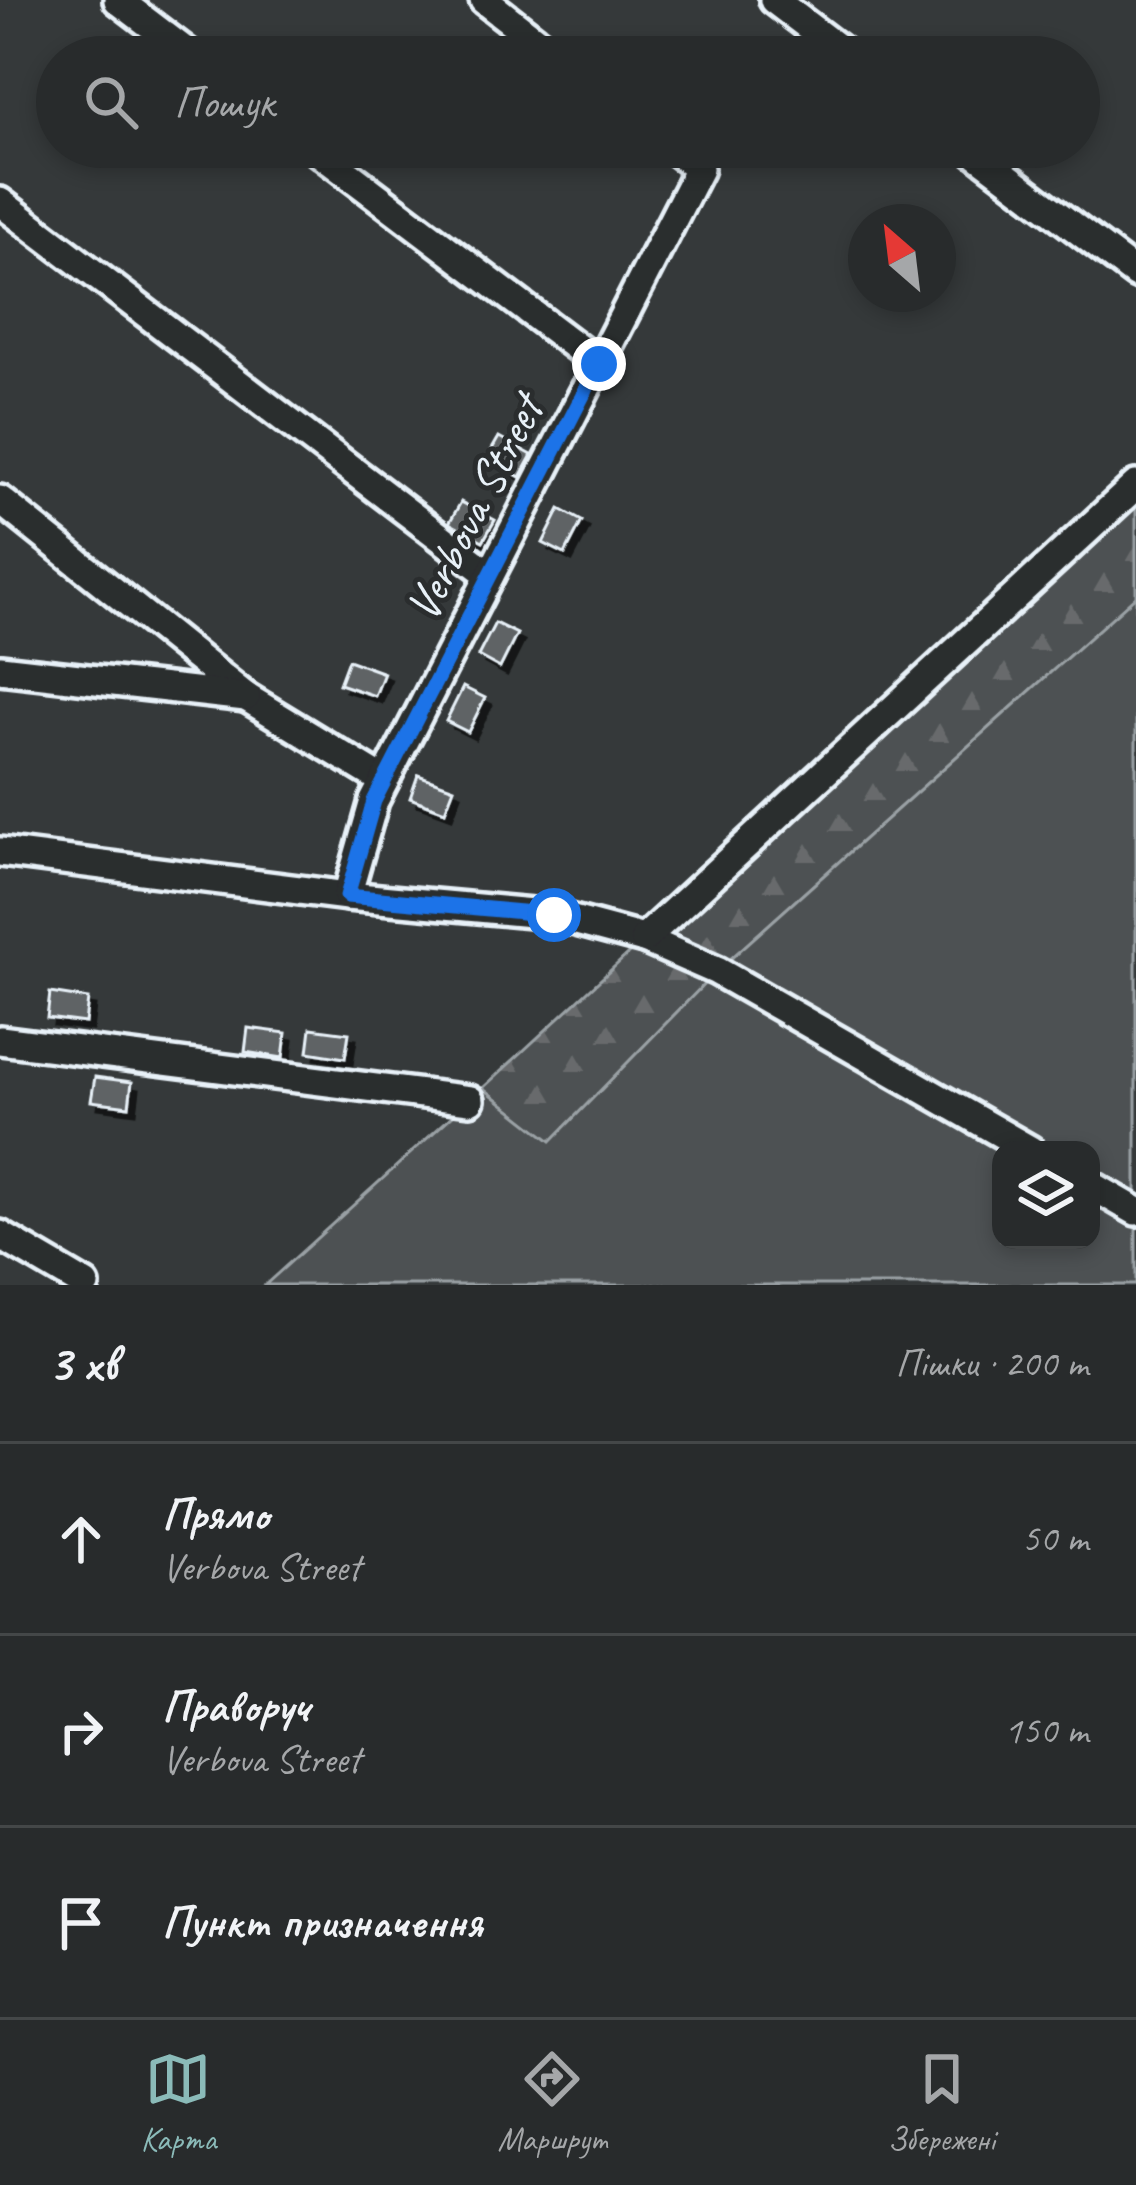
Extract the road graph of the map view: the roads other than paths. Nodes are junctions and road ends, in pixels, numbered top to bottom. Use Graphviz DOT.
graph roads {
  1 [pos="118,0"];
  2 [pos="484,0"];
  3 [pos="774,0"];
  4 [pos="165,36"];
  5 [pos="530,36"];
  6 [pos="821,36"];
  7 [pos="340,168"];
  8 [pos="698,168"];
  9 [pos="996,168"];
  10 [pos="0,202"];
  11 [pos="1136,274"];
  12 [pos="599,364"];
  13 [pos="1136,485"];
  14 [pos="0,500"];
  15 [pos="490,574"];
  16 [pos="0,669"];
  17 [pos="246,698"];
  18 [pos="384,781"];
  19 [pos="0,851"];
  20 [pos="347,896"];
  21 [pos="644,939"];
  22 [pos="0,1040"];
  23 [pos="470,1100"];
  24 [pos="1014,1141"];
  25 [pos="1100,1190"];
  26 [pos="1136,1211"];
  27 [pos="0,1235"];
  28 [pos="85,1285"];
  1 -- 4 [label="street"];
  2 -- 5 [label="street"];
  3 -- 6 [label="street"];
  7 -- 12 [label="street"];
  8 -- 12 [label="street, Verbova Street"];
  9 -- 11 [label="street"];
  10 -- 15 [label="street"];
  12 -- 15 [label="street, Verbova Street"];
  13 -- 21 [label="street"];
  14 -- 17 [label="street"];
  15 -- 18 [label="street, Verbova Street"];
  16 -- 17 [label="street"];
  17 -- 18 [label="street"];
  18 -- 20 [label="street, Verbova Street"];
  19 -- 20 [label="street"];
  20 -- 21 [label="street"];
  21 -- 24 [label="street"];
  22 -- 23 [label="street"];
  25 -- 26 [label="street"];
  27 -- 28 [label="street"];
}
